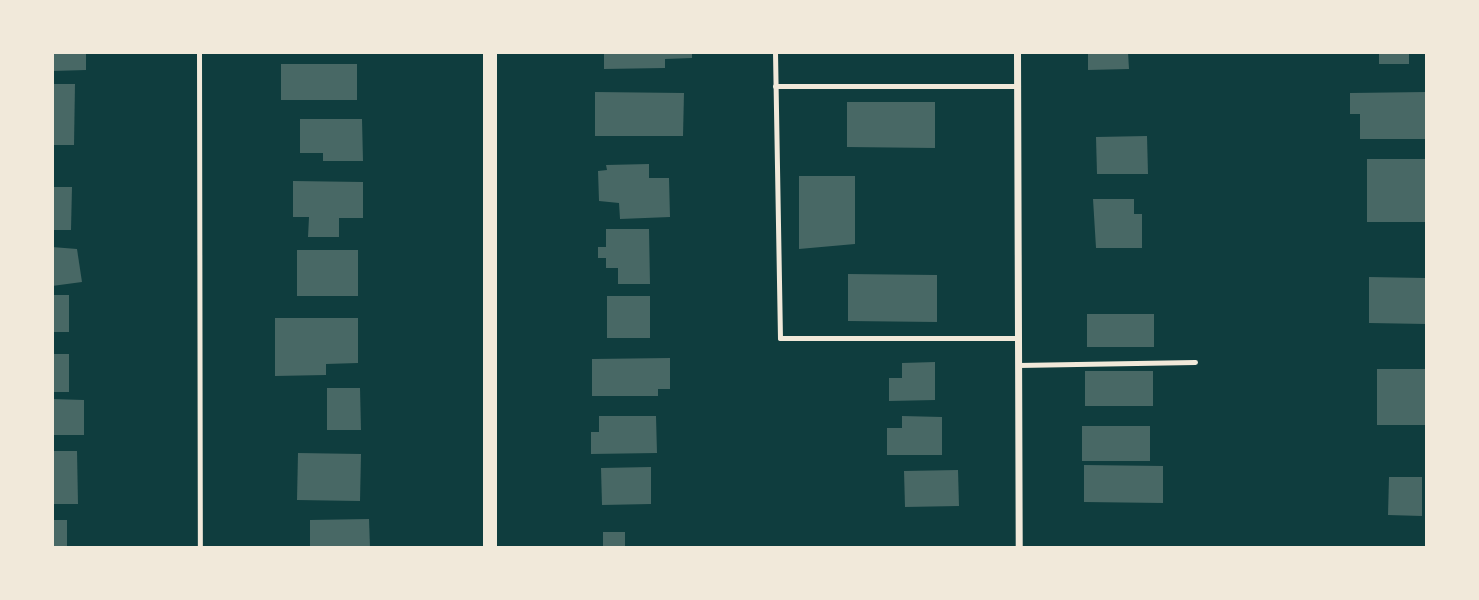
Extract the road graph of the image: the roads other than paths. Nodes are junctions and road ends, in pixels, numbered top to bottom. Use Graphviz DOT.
graph roads {
  1 [pos="199,52"];
  2 [pos="490,52"];
  3 [pos="775,52"];
  4 [pos="1017,52"];
  5 [pos="775,86"];
  6 [pos="1018,86"];
  7 [pos="1018,338"];
  8 [pos="1195,362"];
  9 [pos="1018,365"];
  10 [pos="200,548"];
  11 [pos="490,548"];
  12 [pos="1019,548"];
  1 -- 10 [label="lane"];
  2 -- 11 [label="main road"];
  3 -- 5 [label="lane"];
  4 -- 6 [label="street"];
  5 -- 6 [label="lane"];
  5 -- 7 [label="lane"];
  6 -- 7 [label="street"];
  7 -- 9 [label="street"];
  8 -- 9 [label="lane"];
  9 -- 12 [label="street"];
}
